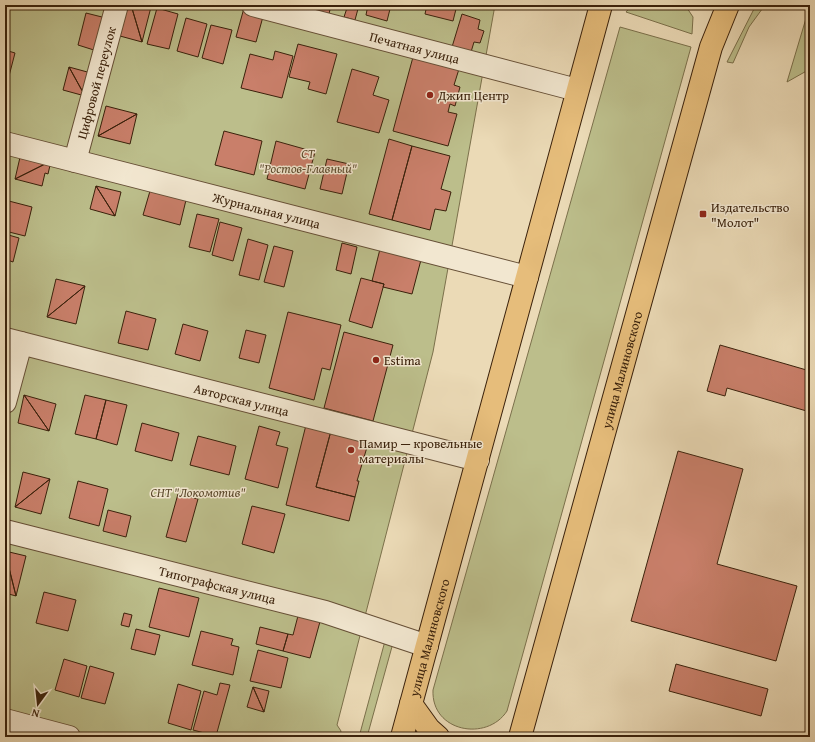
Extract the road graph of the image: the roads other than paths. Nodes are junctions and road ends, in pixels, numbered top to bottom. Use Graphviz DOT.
graph roads {
  1 [pos="117,5"];
  2 [pos="253,5"];
  3 [pos="601,5"];
  4 [pos="723,7"];
  5 [pos="577,90"];
  6 [pos="5,143"];
  7 [pos="75,161"];
  8 [pos="527,277"];
  9 [pos="13,341"];
  10 [pos="5,402"];
  11 [pos="478,460"];
  12 [pos="5,531"];
  13 [pos="427,646"];
  14 [pos="411,704"];
  15 [pos="5,720"];
  16 [pos="520,736"];
  17 [pos="69,737"];
  18 [pos="402,737"];
  19 [pos="438,737"];
  1 -- 7 [label="street, Цифровой переулок"];
  2 -- 5 [label="street, Печатная улица"];
  3 -- 5 [label="highway, улица Малиновского"];
  4 -- 16 [label="highway, улица Малиновского"];
  5 -- 8 [label="highway, улица Малиновского"];
  6 -- 7 [label="street, Журнальная улица"];
  7 -- 8 [label="street, Журнальная улица"];
  8 -- 11 [label="highway, улица Малиновского"];
  9 -- 10 [label="street"];
  9 -- 11 [label="street, Авторская улица"];
  11 -- 13 [label="highway, улица Малиновского"];
  12 -- 13 [label="street, Типографская улица"];
  13 -- 14 [label="highway, улица Малиновского"];
  14 -- 18 [label="highway, улица Малиновского"];
  14 -- 19 [label="highway"];
  15 -- 17 [label="street"];
}
